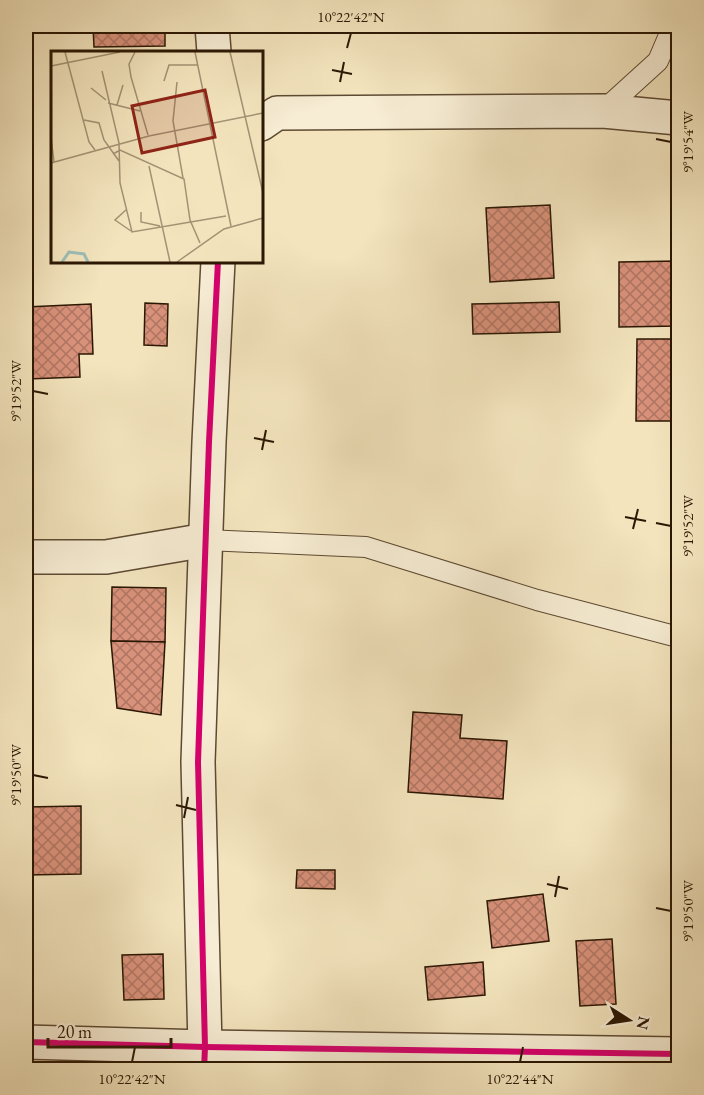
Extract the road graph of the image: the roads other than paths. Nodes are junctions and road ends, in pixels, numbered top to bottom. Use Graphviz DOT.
graph roads {
  1 [pos="212,26"];
  2 [pos="673,26"];
  3 [pos="214,51"];
  4 [pos="603,111"];
  5 [pos="678,118"];
  6 [pos="262,123"];
  7 [pos="218,262"];
  8 [pos="206,540"];
  9 [pos="26,557"];
  10 [pos="678,637"];
  11 [pos="26,1042"];
  12 [pos="678,1054"];
  13 [pos="205,1058"];
  1 -- 3 [label="street"];
  2 -- 4 [label="lane"];
  4 -- 5 [label="street"];
  4 -- 6 [label="street"];
  7 -- 8 [label="street"];
  8 -- 9 [label="street"];
  8 -- 10 [label="lane"];
  8 -- 13 [label="street"];
  11 -- 13 [label="street"];
  12 -- 13 [label="street"];
}
